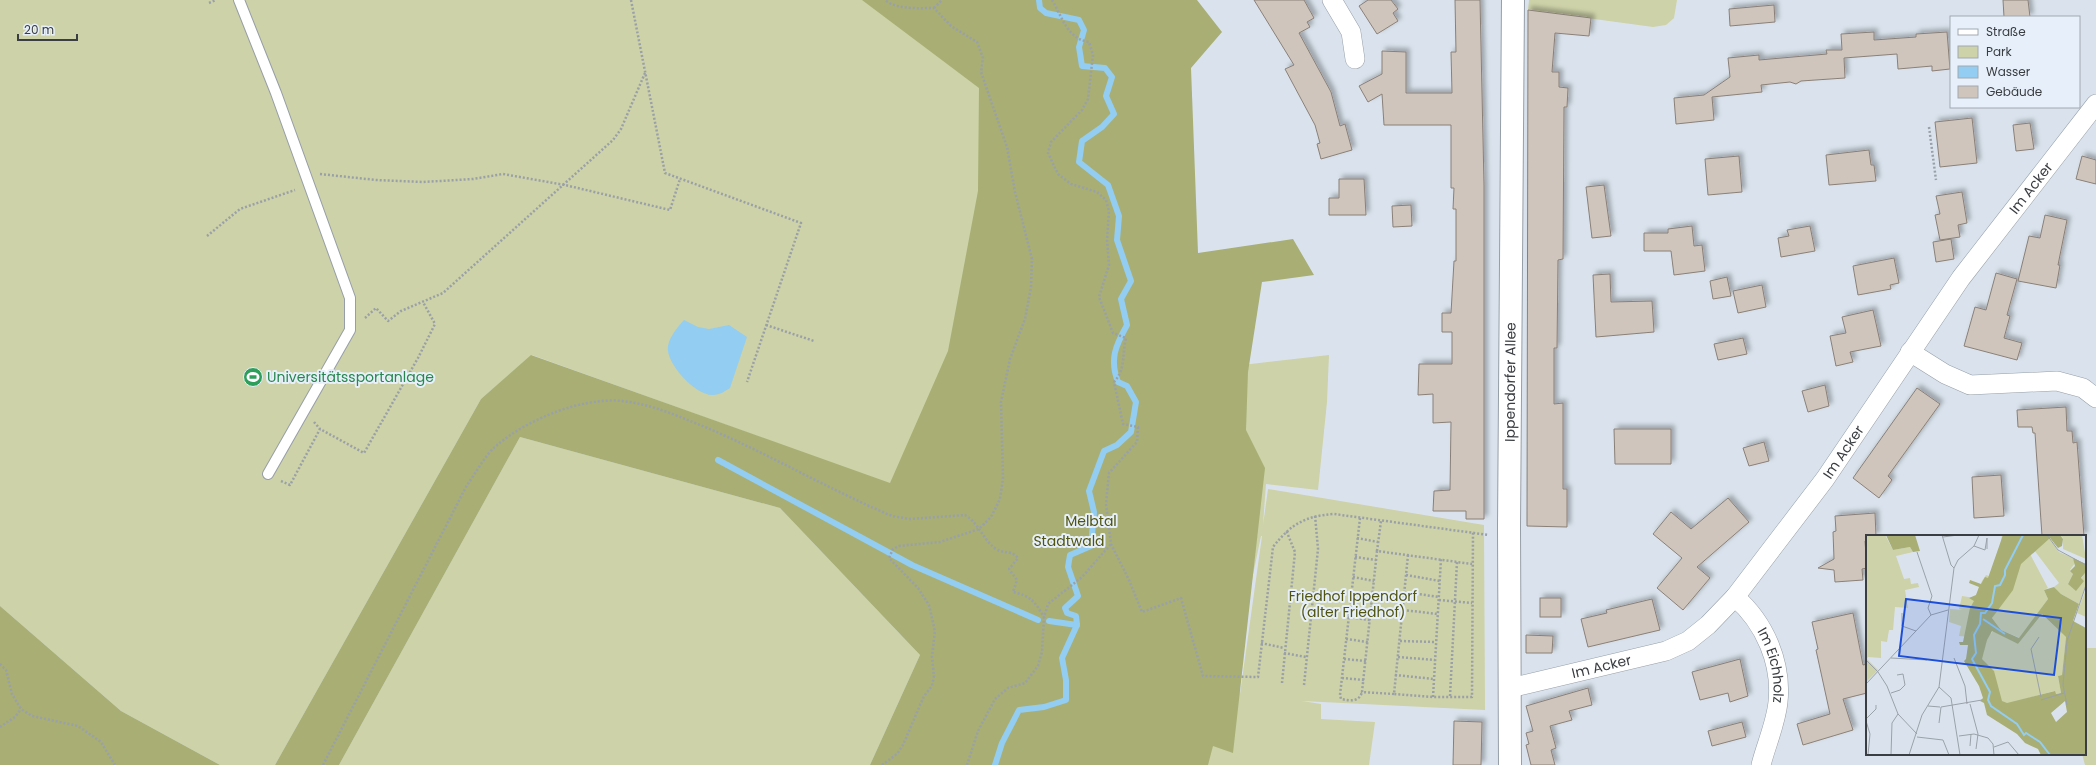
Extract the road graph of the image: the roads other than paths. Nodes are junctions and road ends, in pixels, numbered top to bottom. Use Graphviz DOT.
graph roads {
  1 [pos="240,0"];
  2 [pos="1332,0"];
  3 [pos="1513,0"];
  4 [pos="1355,58"];
  5 [pos="2096,104"];
  6 [pos="1910,352"];
  7 [pos="2096,398"];
  8 [pos="268,474"];
  9 [pos="1736,597"];
  10 [pos="1510,688"];
  11 [pos="1510,765"];
  12 [pos="1761,765"];
  1 -- 8 [label="lane"];
  2 -- 4 [label="street"];
  3 -- 10 [label="street, Ippendorfer Allee"];
  5 -- 6 [label="street, Im Acker"];
  6 -- 7 [label="street"];
  6 -- 9 [label="street, Im Acker"];
  9 -- 10 [label="street, Im Acker"];
  9 -- 12 [label="street, Im Eichholz"];
  10 -- 11 [label="street, Ippendorfer Allee"];
}
